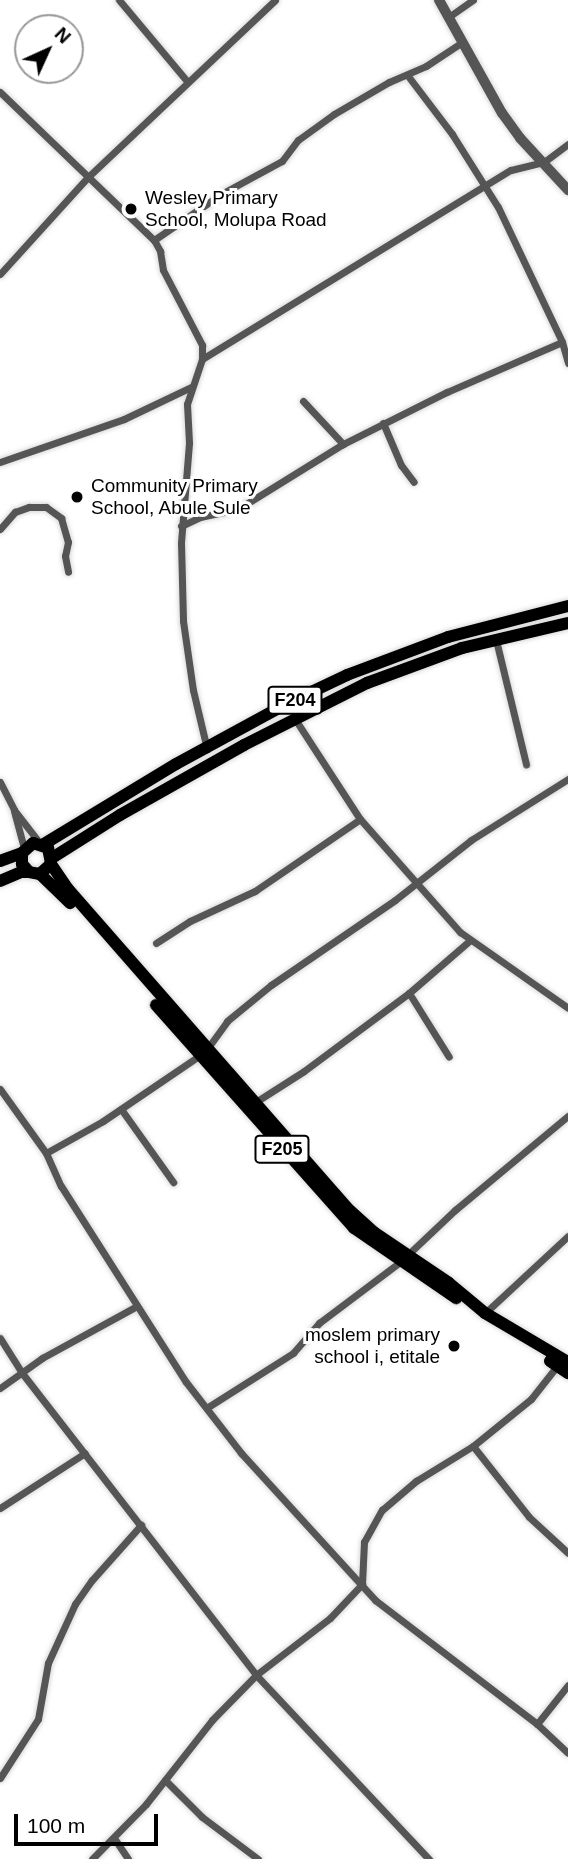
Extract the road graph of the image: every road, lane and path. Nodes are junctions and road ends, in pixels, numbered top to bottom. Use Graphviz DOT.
graph roads {
  1 [pos="119,0"];
  2 [pos="275,0"];
  3 [pos="439,0"];
  4 [pos="473,0"];
  5 [pos="450,16"];
  6 [pos="461,43"];
  7 [pos="408,76"];
  8 [pos="187,81"];
  9 [pos="0,92"];
  10 [pos="568,144"];
  11 [pos="544,162"];
  12 [pos="89,176"];
  13 [pos="485,187"];
  14 [pos="568,190"];
  15 [pos="154,240"];
  16 [pos="0,274"];
  17 [pos="562,342"];
  18 [pos="202,359"];
  19 [pos="568,363"];
  20 [pos="191,387"];
  21 [pos="303,401"];
  22 [pos="383,424"];
  23 [pos="343,444"];
  24 [pos="0,462"];
  25 [pos="414,482"];
  26 [pos="181,526"];
  27 [pos="0,529"];
  28 [pos="68,572"];
  29 [pos="568,606"];
  30 [pos="568,623"];
  31 [pos="496,640"];
  32 [pos="295,719"];
  33 [pos="207,749"];
  34 [pos="526,764"];
  35 [pos="568,779"];
  36 [pos="0,782"];
  37 [pos="14,810"];
  38 [pos="359,819"];
  39 [pos="42,844"];
  40 [pos="23,851"];
  41 [pos="0,861"];
  42 [pos="52,861"];
  43 [pos="35,873"];
  44 [pos="0,881"];
  45 [pos="415,884"];
  46 [pos="469,941"];
  47 [pos="156,943"];
  48 [pos="409,993"];
  49 [pos="568,1008"];
  50 [pos="202,1053"];
  51 [pos="449,1057"];
  52 [pos="0,1089"];
  53 [pos="254,1103"];
  54 [pos="121,1110"];
  55 [pos="568,1116"];
  56 [pos="46,1153"];
  57 [pos="173,1182"];
  58 [pos="568,1236"];
  59 [pos="404,1258"];
  60 [pos="137,1306"];
  61 [pos="485,1312"];
  62 [pos="0,1338"];
  63 [pos="564,1367"];
  64 [pos="22,1373"];
  65 [pos="0,1388"];
  66 [pos="208,1407"];
  67 [pos="473,1446"];
  68 [pos="85,1453"];
  69 [pos="0,1508"];
  70 [pos="141,1525"];
  71 [pos="568,1553"];
  72 [pos="362,1584"];
  73 [pos="256,1675"];
  74 [pos="568,1685"];
  75 [pos="537,1724"];
  76 [pos="568,1753"];
  77 [pos="0,1778"];
  78 [pos="165,1780"];
  79 [pos="114,1838"];
  80 [pos="92,1859"];
  81 [pos="128,1859"];
  82 [pos="258,1859"];
  83 [pos="429,1859"];
  1 -- 8 [label="street"];
  2 -- 8 [label="street"];
  3 -- 5 [label="street"];
  4 -- 5 [label="street"];
  5 -- 6 [label="street"];
  6 -- 7 [label="street"];
  6 -- 11 [label="street"];
  7 -- 13 [label="street"];
  7 -- 15 [label="street"];
  8 -- 12 [label="street"];
  9 -- 12 [label="street"];
  10 -- 11 [label="street"];
  11 -- 13 [label="street"];
  11 -- 14 [label="street"];
  12 -- 15 [label="street"];
  12 -- 16 [label="street"];
  13 -- 17 [label="street"];
  13 -- 18 [label="street"];
  15 -- 18 [label="street"];
  17 -- 19 [label="street"];
  17 -- 22 [label="street"];
  18 -- 20 [label="street"];
  20 -- 24 [label="street"];
  20 -- 26 [label="street"];
  21 -- 23 [label="street"];
  22 -- 23 [label="street"];
  22 -- 25 [label="street"];
  23 -- 26 [label="street"];
  26 -- 33 [label="street"];
  27 -- 28 [label="street"];
  29 -- 33 [label="main road, F204"];
  30 -- 31 [label="main road, F204"];
  31 -- 32 [label="main road, F204"];
  31 -- 34 [label="street"];
  32 -- 38 [label="street"];
  32 -- 42 [label="main road, F204"];
  33 -- 39 [label="main road, F204"];
  35 -- 45 [label="street"];
  36 -- 37 [label="street"];
  37 -- 39 [label="street"];
  37 -- 40 [label="street"];
  38 -- 45 [label="street"];
  38 -- 47 [label="street"];
  39 -- 40 [label="main road, F204"];
  39 -- 42 [label="main road"];
  40 -- 41 [label="main road, F204"];
  40 -- 43 [label="main road"];
  42 -- 43 [label="main road, F204"];
  42 -- 50 [label="main road, F205"];
  43 -- 44 [label="main road, F204"];
  43 -- 50 [label="main road, F205"];
  45 -- 46 [label="street"];
  45 -- 50 [label="street"];
  46 -- 48 [label="street"];
  46 -- 49 [label="street"];
  48 -- 51 [label="street"];
  48 -- 53 [label="street"];
  50 -- 53 [label="main road, F205"];
  50 -- 54 [label="street"];
  50 -- 59 [label="main road, F205"];
  52 -- 56 [label="street"];
  53 -- 59 [label="main road, F205"];
  54 -- 56 [label="street"];
  54 -- 57 [label="street"];
  55 -- 59 [label="street"];
  56 -- 60 [label="street"];
  58 -- 61 [label="street"];
  59 -- 61 [label="main road, F205"];
  59 -- 63 [label="main road, F205"];
  59 -- 66 [label="street"];
  60 -- 64 [label="street"];
  60 -- 66 [label="street"];
  61 -- 63 [label="main road, F205"];
  62 -- 64 [label="street"];
  63 -- 67 [label="street"];
  64 -- 65 [label="street"];
  64 -- 68 [label="street"];
  66 -- 72 [label="street"];
  67 -- 71 [label="street"];
  67 -- 72 [label="street"];
  68 -- 69 [label="street"];
  68 -- 70 [label="street"];
  70 -- 73 [label="street"];
  70 -- 77 [label="street"];
  72 -- 73 [label="street"];
  72 -- 75 [label="street"];
  73 -- 78 [label="street"];
  73 -- 83 [label="street"];
  74 -- 75 [label="street"];
  75 -- 76 [label="street"];
  78 -- 79 [label="street"];
  78 -- 82 [label="street"];
  79 -- 80 [label="street"];
  79 -- 81 [label="street"];
}
